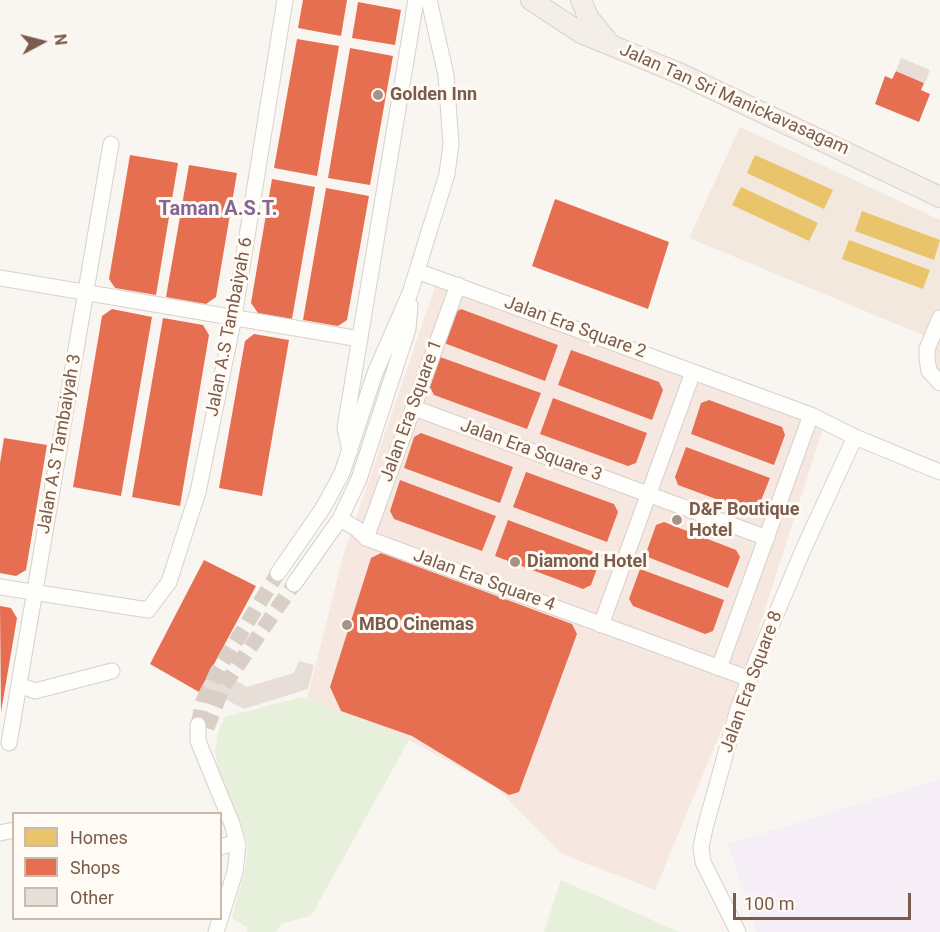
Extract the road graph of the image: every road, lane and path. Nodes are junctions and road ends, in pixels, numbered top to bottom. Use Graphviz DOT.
graph roads {
  1 [pos="285,0"];
  2 [pos="416,0"];
  3 [pos="429,0"];
  4 [pos="531,0"];
  5 [pos="581,0"];
  6 [pos="610,45"];
  7 [pos="111,144"];
  8 [pos="940,197"];
  9 [pos="417,271"];
  10 [pos="0,278"];
  11 [pos="458,285"];
  12 [pos="86,293"];
  13 [pos="410,293"];
  14 [pos="234,317"];
  15 [pos="940,318"];
  16 [pos="360,339"];
  17 [pos="693,372"];
  18 [pos="940,383"];
  19 [pos="414,408"];
  20 [pos="811,416"];
  21 [pos="855,437"];
  22 [pos="350,454"];
  23 [pos="940,472"];
  24 [pos="648,494"];
  25 [pos="340,519"];
  26 [pos="366,538"];
  27 [pos="767,538"];
  28 [pos="278,573"];
  29 [pos="294,584"];
  30 [pos="0,587"];
  31 [pos="35,593"];
  32 [pos="601,625"];
  33 [pos="719,668"];
  34 [pos="112,670"];
  35 [pos="750,680"];
  36 [pos="19,685"];
  37 [pos="202,726"];
  38 [pos="9,743"];
  39 [pos="237,842"];
  40 [pos="222,846"];
  41 [pos="222,914"];
  42 [pos="738,932"];
  1 -- 14 [label="street, Jalan A.S Tambaiyah 6"];
  2 -- 16 [label="street"];
  3 -- 9 [label="street"];
  4 -- 6 [label="main road, Jalan Tan Sri Manickavasagam"];
  5 -- 6 [label="main road"];
  6 -- 8 [label="main road, Jalan Tan Sri Manickavasagam"];
  7 -- 12 [label="street, Jalan A.S Tambaiyah 3"];
  9 -- 11 [label="street, Jalan Era Square 2"];
  9 -- 13 [label="street"];
  10 -- 12 [label="street"];
  11 -- 17 [label="street, Jalan Era Square 2"];
  11 -- 19 [label="street, Jalan Era Square 1"];
  12 -- 14 [label="street"];
  12 -- 31 [label="street, Jalan A.S Tambaiyah 3"];
  13 -- 22 [label="street"];
  13 -- 25 [label="street"];
  14 -- 16 [label="street"];
  14 -- 31 [label="street, Jalan A.S Tambaiyah 6"];
  15 -- 18 [label="street"];
  16 -- 22 [label="street"];
  17 -- 20 [label="street, Jalan Era Square 2"];
  17 -- 24 [label="street"];
  19 -- 24 [label="street, Jalan Era Square 3"];
  19 -- 26 [label="street, Jalan Era Square 1"];
  20 -- 21 [label="street, Jalan Era Square 2"];
  20 -- 27 [label="street, Jalan Era Square 8"];
  21 -- 23 [label="street, Jalan Era Square 2"];
  21 -- 35 [label="street, Jalan Era Square 8"];
  22 -- 28 [label="street"];
  24 -- 27 [label="street, Jalan Era Square 3"];
  24 -- 32 [label="street"];
  25 -- 26 [label="street, Jalan Era Square 4"];
  25 -- 29 [label="street"];
  26 -- 32 [label="street, Jalan Era Square 4"];
  27 -- 33 [label="street, Jalan Era Square 8"];
  30 -- 31 [label="street"];
  31 -- 36 [label="street, Jalan A.S Tambaiyah 3"];
  32 -- 33 [label="street, Jalan Era Square 4"];
  33 -- 35 [label="street, Jalan Era Square 4"];
  34 -- 36 [label="street"];
  35 -- 42 [label="street, Jalan Era Square 8"];
  36 -- 38 [label="street, Jalan A.S Tambaiyah 3"];
  37 -- 39 [label="street"];
  39 -- 40 [label="street"];
  39 -- 41 [label="street"];
}
